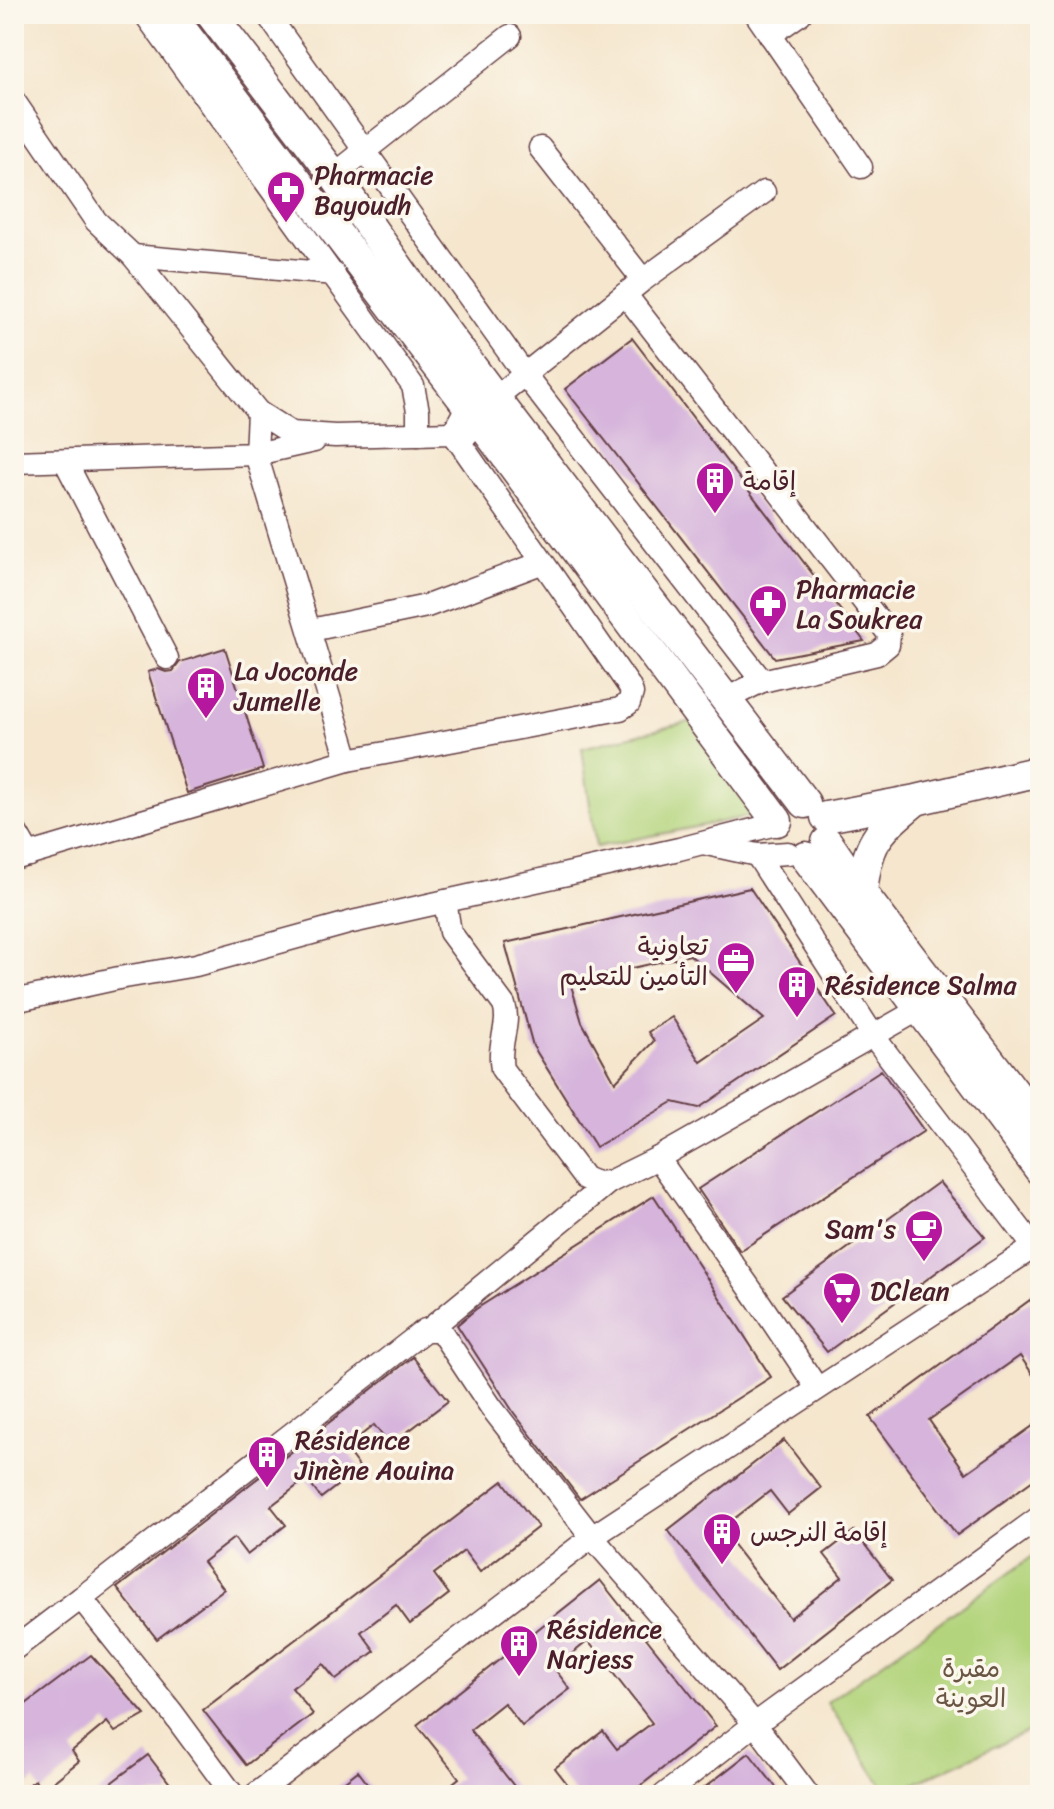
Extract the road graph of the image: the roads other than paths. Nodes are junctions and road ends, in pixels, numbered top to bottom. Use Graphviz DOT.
graph roads {
  1 [pos="145,14"];
  2 [pos="170,14"];
  3 [pos="211,14"];
  4 [pos="756,14"];
  5 [pos="800,14"];
  6 [pos="277,17"];
  7 [pos="770,35"];
  8 [pos="510,36"];
  9 [pos="14,101"];
  10 [pos="540,148"];
  11 [pos="364,151"];
  12 [pos="861,167"];
  13 [pos="334,175"];
  14 [pos="764,192"];
  15 [pos="133,256"];
  16 [pos="334,274"];
  17 [pos="643,280"];
  18 [pos="625,294"];
  19 [pos="525,375"];
  20 [pos="482,402"];
  21 [pos="258,412"];
  22 [pos="453,433"];
  23 [pos="418,434"];
  24 [pos="335,436"];
  25 [pos="527,437"];
  26 [pos="494,440"];
  27 [pos="256,454"];
  28 [pos="65,461"];
  29 [pos="14,462"];
  30 [pos="541,563"];
  31 [pos="311,630"];
  32 [pos="167,658"];
  33 [pos="762,681"];
  34 [pos="726,699"];
  35 [pos="348,760"];
  36 [pos="1040,771"];
  37 [pos="916,800"];
  38 [pos="777,823"];
  39 [pos="14,829"];
  40 [pos="811,834"];
  41 [pos="702,843"];
  42 [pos="757,855"];
  43 [pos="22,857"];
  44 [pos="862,893"];
  45 [pos="445,901"];
  46 [pos="14,1001"];
  47 [pos="918,1010"];
  48 [pos="874,1037"];
  49 [pos="1040,1126"];
  50 [pos="658,1158"];
  51 [pos="1040,1170"];
  52 [pos="609,1182"];
  53 [pos="1038,1249"];
  54 [pos="431,1328"];
  55 [pos="817,1388"];
  56 [pos="1040,1517"];
  57 [pos="592,1537"];
  58 [pos="81,1598"];
  59 [pos="14,1649"];
  60 [pos="755,1724"];
  61 [pos="233,1795"];
  62 [pos="255,1795"];
  63 [pos="664,1795"];
  64 [pos="808,1795"];
  1 -- 16 [label="street"];
  2 -- 20 [label="main road"];
  3 -- 13 [label="main road"];
  4 -- 7 [label="street"];
  5 -- 7 [label="street"];
  6 -- 11 [label="street"];
  7 -- 12 [label="street"];
  8 -- 11 [label="street"];
  9 -- 15 [label="street"];
  10 -- 17 [label="street"];
  11 -- 13 [label="street"];
  11 -- 19 [label="street"];
  13 -- 20 [label="main road"];
  14 -- 17 [label="street"];
  15 -- 16 [label="street"];
  15 -- 21 [label="street"];
  16 -- 23 [label="street"];
  17 -- 18 [label="street"];
  18 -- 19 [label="street"];
  18 -- 33 [label="street"];
  19 -- 20 [label="street"];
  19 -- 33 [label="street"];
  20 -- 22 [label="street"];
  20 -- 25 [label="main road"];
  20 -- 26 [label="main road"];
  21 -- 24 [label="street"];
  21 -- 27 [label="street"];
  22 -- 23 [label="street"];
  22 -- 26 [label="street"];
  22 -- 30 [label="street"];
  23 -- 24 [label="street"];
  24 -- 27 [label="street"];
  25 -- 26 [label="street"];
  25 -- 34 [label="main road"];
  26 -- 38 [label="main road"];
  27 -- 28 [label="street"];
  27 -- 31 [label="street"];
  28 -- 29 [label="street"];
  28 -- 32 [label="street"];
  30 -- 31 [label="street"];
  30 -- 35 [label="street"];
  31 -- 35 [label="street"];
  33 -- 34 [label="street"];
  34 -- 40 [label="main road"];
  35 -- 43 [label="street"];
  36 -- 37 [label="main road"];
  37 -- 40 [label="main road"];
  37 -- 44 [label="main road"];
  38 -- 40 [label="main road"];
  38 -- 41 [label="street"];
  39 -- 43 [label="street"];
  40 -- 42 [label="street"];
  40 -- 44 [label="main road"];
  40 -- 47 [label="main road"];
  41 -- 42 [label="street"];
  41 -- 45 [label="street"];
  42 -- 48 [label="street"];
  44 -- 49 [label="main road"];
  45 -- 46 [label="street"];
  45 -- 52 [label="street"];
  47 -- 48 [label="street"];
  47 -- 51 [label="main road"];
  48 -- 50 [label="street"];
  48 -- 53 [label="street"];
  50 -- 52 [label="street"];
  50 -- 55 [label="street"];
  52 -- 54 [label="street"];
  53 -- 55 [label="street"];
  54 -- 57 [label="street"];
  54 -- 58 [label="street"];
  55 -- 57 [label="street"];
  56 -- 60 [label="street"];
  57 -- 60 [label="street"];
  57 -- 62 [label="street"];
  58 -- 59 [label="street"];
  58 -- 61 [label="street"];
  60 -- 63 [label="street"];
  60 -- 64 [label="street"];
}
